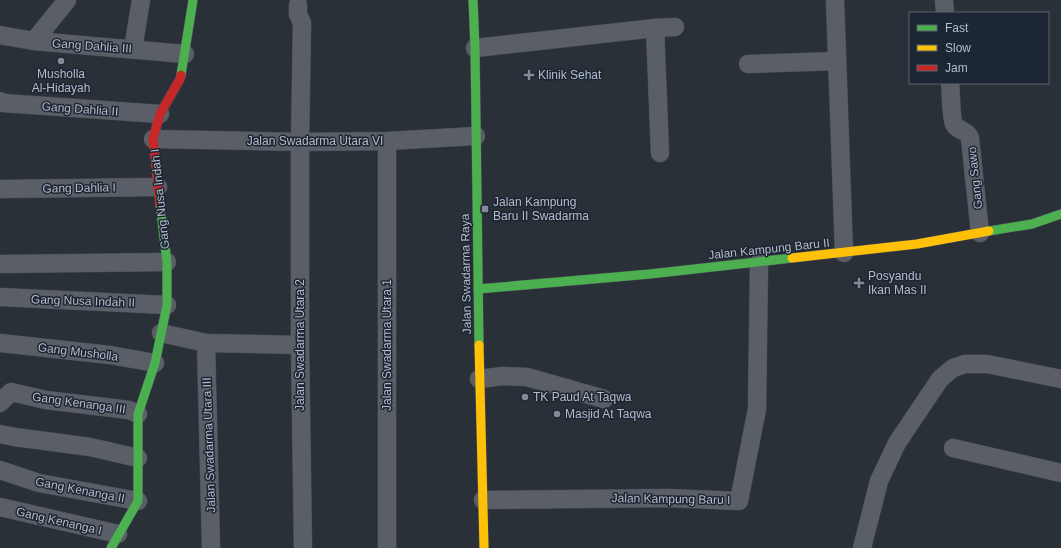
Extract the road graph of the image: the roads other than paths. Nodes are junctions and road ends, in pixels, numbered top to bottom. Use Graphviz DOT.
graph roads {
  1 [pos="66,0"];
  2 [pos="141,0"];
  3 [pos="193,0"];
  4 [pos="472,0"];
  5 [pos="835,0"];
  6 [pos="944,0"];
  7 [pos="298,5"];
  8 [pos="945,12"];
  9 [pos="675,27"];
  10 [pos="655,28"];
  11 [pos="0,35"];
  12 [pos="34,41"];
  13 [pos="133,48"];
  14 [pos="475,48"];
  15 [pos="185,54"];
  16 [pos="837,61"];
  17 [pos="748,64"];
  18 [pos="950,84"];
  19 [pos="0,101"];
  20 [pos="160,114"];
  21 [pos="476,136"];
  22 [pos="153,139"];
  23 [pos="387,141"];
  24 [pos="300,142"];
  25 [pos="660,154"];
  26 [pos="158,187"];
  27 [pos="0,188"];
  28 [pos="1061,214"];
  29 [pos="980,233"];
  30 [pos="844,253"];
  31 [pos="167,262"];
  32 [pos="759,263"];
  33 [pos="0,264"];
  34 [pos="478,288"];
  35 [pos="0,298"];
  36 [pos="167,305"];
  37 [pos="161,333"];
  38 [pos="0,343"];
  39 [pos="206,343"];
  40 [pos="300,346"];
  41 [pos="155,363"];
  42 [pos="1061,379"];
  43 [pos="479,380"];
  44 [pos="604,398"];
  45 [pos="0,403"];
  46 [pos="138,414"];
  47 [pos="0,434"];
  48 [pos="952,448"];
  49 [pos="138,458"];
  50 [pos="0,470"];
  51 [pos="1061,473"];
  52 [pos="483,500"];
  53 [pos="138,501"];
  54 [pos="0,507"];
  55 [pos="114,541"];
  56 [pos="211,548"];
  57 [pos="303,548"];
  58 [pos="387,548"];
  59 [pos="484,548"];
  60 [pos="862,548"];
  1 -- 12 [label="street"];
  2 -- 13 [label="street"];
  3 -- 15 [label="street, Gang Nusa Indah I"];
  4 -- 14 [label="street, Jalan Swadarma Raya"];
  5 -- 16 [label="street"];
  6 -- 8 [label="street"];
  7 -- 24 [label="street, Jalan Swadarma Utara 2"];
  9 -- 10 [label="street"];
  10 -- 14 [label="street"];
  10 -- 25 [label="street"];
  11 -- 12 [label="street, Gang Dahlia III"];
  12 -- 13 [label="street, Gang Dahlia III"];
  13 -- 15 [label="street, Gang Dahlia III"];
  14 -- 21 [label="street, Jalan Swadarma Raya"];
  15 -- 20 [label="street, Gang Nusa Indah I"];
  16 -- 17 [label="street"];
  16 -- 30 [label="street"];
  18 -- 29 [label="street, Gang Sawo"];
  19 -- 20 [label="street, Gang Dahlia II"];
  20 -- 22 [label="street, Gang Nusa Indah I"];
  21 -- 23 [label="street, Jalan Swadarma Utara VI"];
  21 -- 34 [label="street, Jalan Swadarma Raya"];
  22 -- 24 [label="street, Jalan Swadarma Utara VI"];
  22 -- 26 [label="street, Gang Nusa Indah I"];
  23 -- 24 [label="street, Jalan Swadarma Utara VI"];
  23 -- 58 [label="street, Jalan Swadarma Utara 1"];
  24 -- 40 [label="street, Jalan Swadarma Utara 2"];
  26 -- 27 [label="street, Gang Dahlia I"];
  26 -- 31 [label="street, Gang Nusa Indah I"];
  28 -- 29 [label="street, Jalan Kampung Baru II"];
  29 -- 30 [label="street, Jalan Kampung Baru II"];
  30 -- 32 [label="street, Jalan Kampung Baru II"];
  31 -- 33 [label="street, Gang Nusa Indah I"];
  31 -- 36 [label="street, Gang Nusa Indah I"];
  32 -- 34 [label="street, Jalan Kampung Baru II"];
  32 -- 52 [label="street, Jalan Kampung Baru I"];
  34 -- 43 [label="street, Jalan Swadarma Raya"];
  35 -- 36 [label="street, Gang Nusa Indah II"];
  36 -- 37 [label="street, Gang Nusa Indah I"];
  37 -- 39 [label="street"];
  37 -- 41 [label="street, Gang Nusa Indah I"];
  38 -- 41 [label="street, Gang Musholla"];
  39 -- 40 [label="street"];
  39 -- 56 [label="street, Jalan Swadarma Utara III"];
  40 -- 57 [label="street, Jalan Swadarma Utara 2"];
  41 -- 46 [label="street, Gang Nusa Indah I"];
  42 -- 60 [label="street"];
  43 -- 44 [label="street"];
  43 -- 52 [label="street, Jalan Swadarma Raya"];
  45 -- 46 [label="street, Gang Kenanga III"];
  46 -- 49 [label="street, Gang Nusa Indah I"];
  47 -- 49 [label="street"];
  48 -- 51 [label="street"];
  49 -- 53 [label="street, Gang Nusa Indah I"];
  50 -- 53 [label="street, Gang Kenanga II"];
  52 -- 59 [label="street, Jalan Swadarma Raya"];
  53 -- 55 [label="street"];
  54 -- 55 [label="street, Gang Kenanga I"];
}
